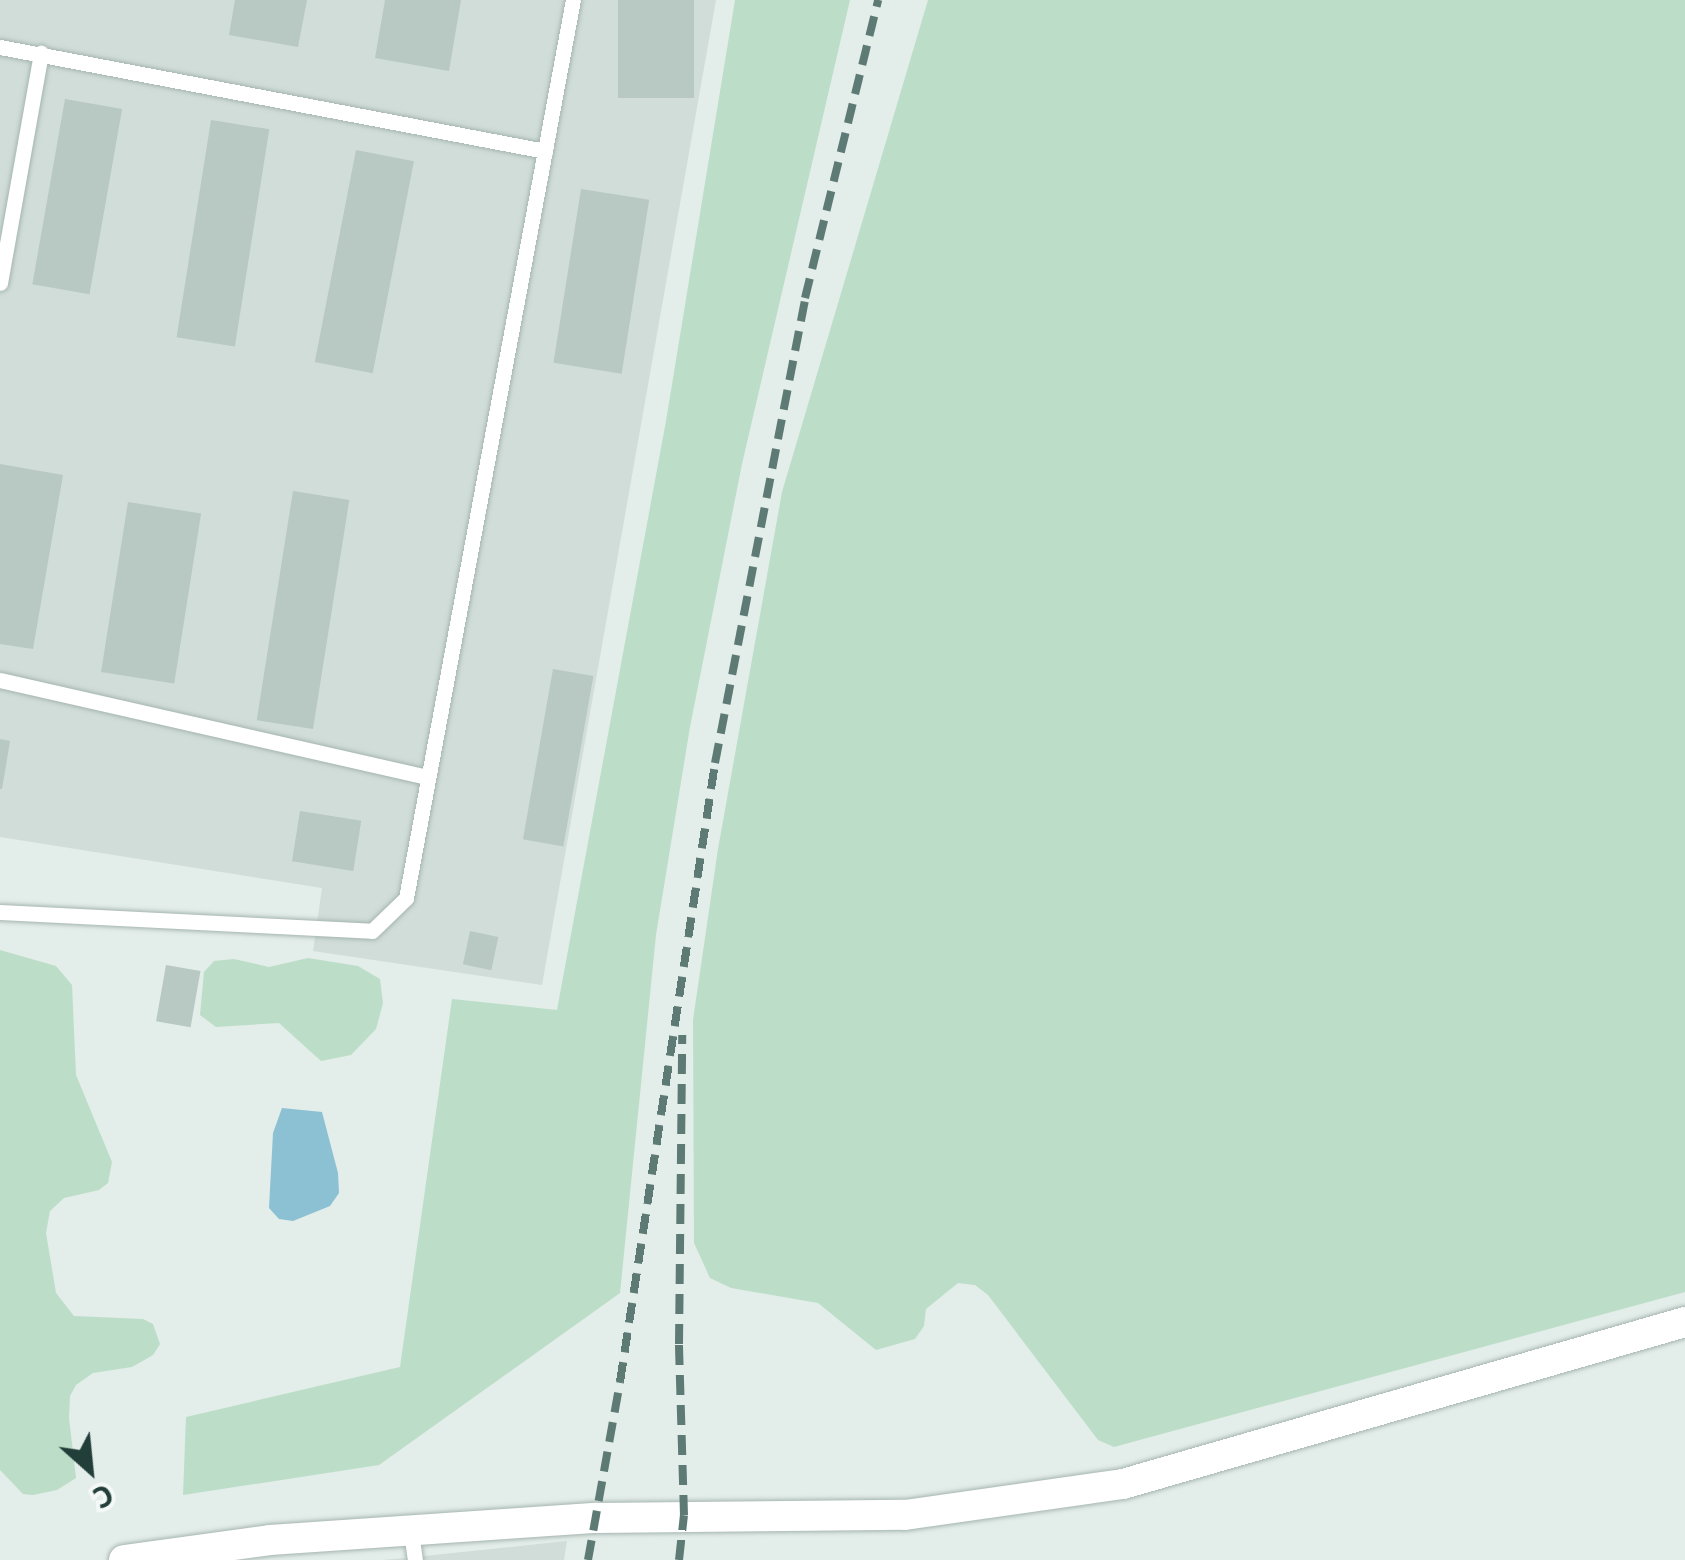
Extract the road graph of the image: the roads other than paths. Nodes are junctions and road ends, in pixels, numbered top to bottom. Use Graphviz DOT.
graph roads {
  1 [pos="573,0"];
  2 [pos="0,48"];
  3 [pos="41,53"];
  4 [pos="545,151"];
  5 [pos="0,283"];
  6 [pos="0,680"];
  7 [pos="428,778"];
  8 [pos="0,912"];
  9 [pos="1685,1322"];
  10 [pos="413,1546"];
  11 [pos="124,1560"];
  1 -- 4 [label="lane"];
  2 -- 3 [label="lane"];
  3 -- 4 [label="lane"];
  3 -- 5 [label="lane"];
  4 -- 7 [label="lane"];
  6 -- 7 [label="lane"];
  7 -- 8 [label="lane"];
  9 -- 10 [label="street"];
  10 -- 11 [label="street"];
}
